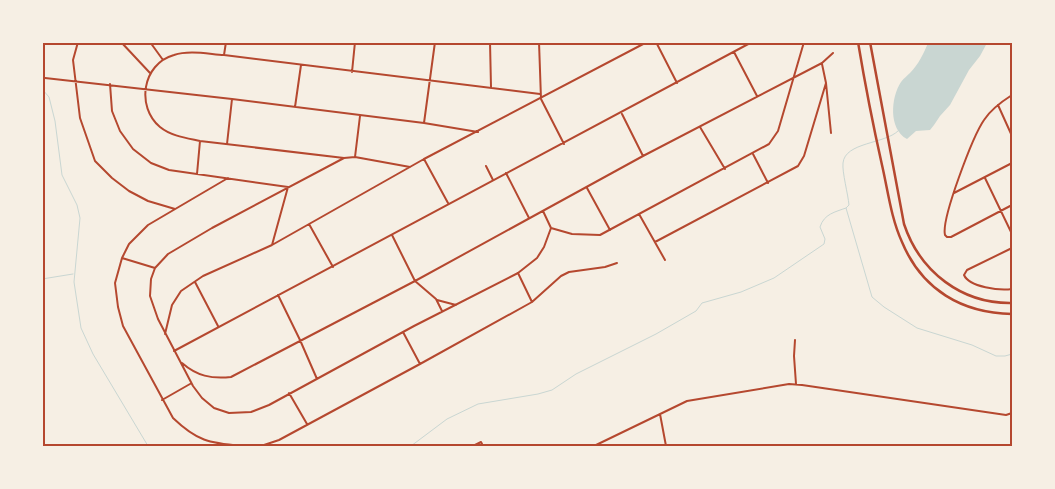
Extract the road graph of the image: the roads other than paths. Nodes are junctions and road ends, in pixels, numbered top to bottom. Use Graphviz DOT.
graph roads {
  1 [pos="78,42"];
  2 [pos="120,42"];
  3 [pos="150,42"];
  4 [pos="226,42"];
  5 [pos="355,42"];
  6 [pos="435,42"];
  7 [pos="490,42"];
  8 [pos="539,42"];
  9 [pos="646,42"];
  10 [pos="656,42"];
  11 [pos="752,42"];
  12 [pos="804,42"];
  13 [pos="858,42"];
  14 [pos="870,42"];
  15 [pos="734,52"];
  16 [pos="833,53"];
  17 [pos="224,55"];
  18 [pos="163,60"];
  19 [pos="822,63"];
  20 [pos="301,65"];
  21 [pos="352,72"];
  22 [pos="150,73"];
  23 [pos="795,77"];
  24 [pos="45,78"];
  25 [pos="74,80"];
  26 [pos="431,80"];
  27 [pos="677,83"];
  28 [pos="826,83"];
  29 [pos="110,84"];
  30 [pos="490,87"];
  31 [pos="145,88"];
  32 [pos="540,94"];
  33 [pos="1012,95"];
  34 [pos="757,96"];
  35 [pos="232,99"];
  36 [pos="541,99"];
  37 [pos="998,105"];
  38 [pos="295,107"];
  39 [pos="621,113"];
  40 [pos="360,116"];
  41 [pos="424,123"];
  42 [pos="700,127"];
  43 [pos="478,132"];
  44 [pos="831,133"];
  45 [pos="1012,136"];
  46 [pos="200,141"];
  47 [pos="227,144"];
  48 [pos="564,144"];
  49 [pos="753,154"];
  50 [pos="644,156"];
  51 [pos="354,157"];
  52 [pos="344,158"];
  53 [pos="424,159"];
  54 [pos="1012,163"];
  55 [pos="486,166"];
  56 [pos="410,167"];
  57 [pos="725,169"];
  58 [pos="506,173"];
  59 [pos="197,174"];
  60 [pos="985,177"];
  61 [pos="228,178"];
  62 [pos="493,180"];
  63 [pos="768,183"];
  64 [pos="288,187"];
  65 [pos="586,187"];
  66 [pos="954,193"];
  67 [pos="448,204"];
  68 [pos="1012,206"];
  69 [pos="175,209"];
  70 [pos="543,211"];
  71 [pos="1001,211"];
  72 [pos="640,214"];
  73 [pos="530,218"];
  74 [pos="309,224"];
  75 [pos="551,228"];
  76 [pos="610,230"];
  77 [pos="1012,234"];
  78 [pos="392,235"];
  79 [pos="655,242"];
  80 [pos="272,244"];
  81 [pos="1012,248"];
  82 [pos="122,258"];
  83 [pos="665,260"];
  84 [pos="617,263"];
  85 [pos="333,267"];
  86 [pos="155,268"];
  87 [pos="518,272"];
  88 [pos="415,281"];
  89 [pos="195,282"];
  90 [pos="1012,289"];
  91 [pos="278,296"];
  92 [pos="436,299"];
  93 [pos="532,302"];
  94 [pos="1012,303"];
  95 [pos="456,304"];
  96 [pos="442,312"];
  97 [pos="1012,314"];
  98 [pos="219,327"];
  99 [pos="403,332"];
  100 [pos="165,334"];
  101 [pos="300,340"];
  102 [pos="795,340"];
  103 [pos="174,351"];
  104 [pos="181,362"];
  105 [pos="420,364"];
  106 [pos="317,379"];
  107 [pos="191,383"];
  108 [pos="796,384"];
  109 [pos="289,394"];
  110 [pos="162,400"];
  111 [pos="1012,413"];
  112 [pos="660,414"];
  113 [pos="306,424"];
  114 [pos="241,446"];
  115 [pos="473,446"];
  116 [pos="483,446"];
  117 [pos="594,446"];
  118 [pos="666,446"];
  1 -- 25 [label="street"];
  2 -- 22 [label="street"];
  3 -- 18 [label="street"];
  4 -- 17 [label="street"];
  5 -- 21 [label="street"];
  6 -- 26 [label="street"];
  7 -- 30 [label="street"];
  8 -- 32 [label="street"];
  9 -- 36 [label="street"];
  10 -- 27 [label="street"];
  11 -- 15 [label="street"];
  12 -- 23 [label="street"];
  13 -- 97 [label="street"];
  14 -- 94 [label="street"];
  15 -- 27 [label="street"];
  15 -- 34 [label="street"];
  16 -- 19 [label="street"];
  17 -- 18 [label="street"];
  17 -- 20 [label="street"];
  18 -- 22 [label="street"];
  19 -- 23 [label="street"];
  19 -- 28 [label="street"];
  20 -- 21 [label="street"];
  20 -- 38 [label="street"];
  21 -- 26 [label="street"];
  22 -- 31 [label="street"];
  23 -- 34 [label="street"];
  23 -- 49 [label="street"];
  24 -- 25 [label="street"];
  25 -- 29 [label="street"];
  25 -- 69 [label="street"];
  26 -- 30 [label="street"];
  26 -- 41 [label="street"];
  27 -- 39 [label="street"];
  28 -- 44 [label="street"];
  28 -- 63 [label="street"];
  29 -- 31 [label="street"];
  29 -- 59 [label="street"];
  30 -- 32 [label="street"];
  31 -- 35 [label="street"];
  31 -- 46 [label="street"];
  32 -- 36 [label="street"];
  33 -- 37 [label="street"];
  34 -- 42 [label="street"];
  35 -- 38 [label="street"];
  35 -- 47 [label="street"];
  36 -- 43 [label="street"];
  36 -- 48 [label="street"];
  37 -- 45 [label="street"];
  37 -- 66 [label="street"];
  38 -- 40 [label="street"];
  39 -- 48 [label="street"];
  39 -- 50 [label="street"];
  40 -- 41 [label="street"];
  40 -- 51 [label="street"];
  41 -- 43 [label="street"];
  42 -- 50 [label="street"];
  42 -- 57 [label="street"];
  43 -- 53 [label="street"];
  46 -- 47 [label="street"];
  46 -- 59 [label="street"];
  47 -- 52 [label="street"];
  48 -- 58 [label="street"];
  49 -- 57 [label="street"];
  49 -- 63 [label="street"];
  50 -- 65 [label="street"];
  51 -- 52 [label="street"];
  51 -- 56 [label="street"];
  52 -- 64 [label="street"];
  53 -- 56 [label="street"];
  53 -- 67 [label="street"];
  54 -- 60 [label="street"];
  55 -- 62 [label="street"];
  56 -- 74 [label="street"];
  57 -- 72 [label="street"];
  58 -- 62 [label="street"];
  58 -- 73 [label="street"];
  59 -- 61 [label="street"];
  60 -- 66 [label="street"];
  60 -- 71 [label="street"];
  61 -- 64 [label="street"];
  61 -- 69 [label="street"];
  62 -- 67 [label="street"];
  63 -- 79 [label="street"];
  64 -- 80 [label="street"];
  64 -- 86 [label="street"];
  65 -- 70 [label="street"];
  65 -- 76 [label="street"];
  66 -- 71 [label="street"];
  67 -- 78 [label="street"];
  68 -- 71 [label="street"];
  69 -- 82 [label="street"];
  70 -- 73 [label="street"];
  70 -- 75 [label="street"];
  71 -- 77 [label="street"];
  72 -- 76 [label="street"];
  72 -- 79 [label="street"];
  73 -- 88 [label="street"];
  74 -- 80 [label="street"];
  74 -- 85 [label="street"];
  75 -- 76 [label="street"];
  75 -- 87 [label="street"];
  78 -- 85 [label="street"];
  78 -- 88 [label="street"];
  79 -- 83 [label="street"];
  80 -- 89 [label="street"];
  81 -- 90 [label="street"];
  82 -- 86 [label="street"];
  82 -- 110 [label="street"];
  84 -- 93 [label="street"];
  85 -- 91 [label="street"];
  86 -- 100 [label="street"];
  87 -- 93 [label="street"];
  87 -- 95 [label="street"];
  88 -- 92 [label="street"];
  88 -- 101 [label="street"];
  89 -- 98 [label="street"];
  89 -- 100 [label="street"];
  91 -- 98 [label="street"];
  91 -- 101 [label="street"];
  92 -- 95 [label="street"];
  92 -- 96 [label="street"];
  93 -- 105 [label="street"];
  95 -- 96 [label="street"];
  96 -- 99 [label="street"];
  98 -- 103 [label="street"];
  99 -- 105 [label="street"];
  99 -- 106 [label="street"];
  100 -- 103 [label="street"];
  101 -- 104 [label="street"];
  101 -- 106 [label="street"];
  102 -- 108 [label="street"];
  103 -- 104 [label="street"];
  104 -- 107 [label="street"];
  105 -- 113 [label="street"];
  106 -- 109 [label="street"];
  107 -- 109 [label="street"];
  107 -- 110 [label="street"];
  108 -- 111 [label="street"];
  108 -- 112 [label="street"];
  109 -- 113 [label="street"];
  110 -- 114 [label="street"];
  112 -- 117 [label="street"];
  112 -- 118 [label="street"];
  113 -- 114 [label="street"];
  115 -- 116 [label="street"];
}
